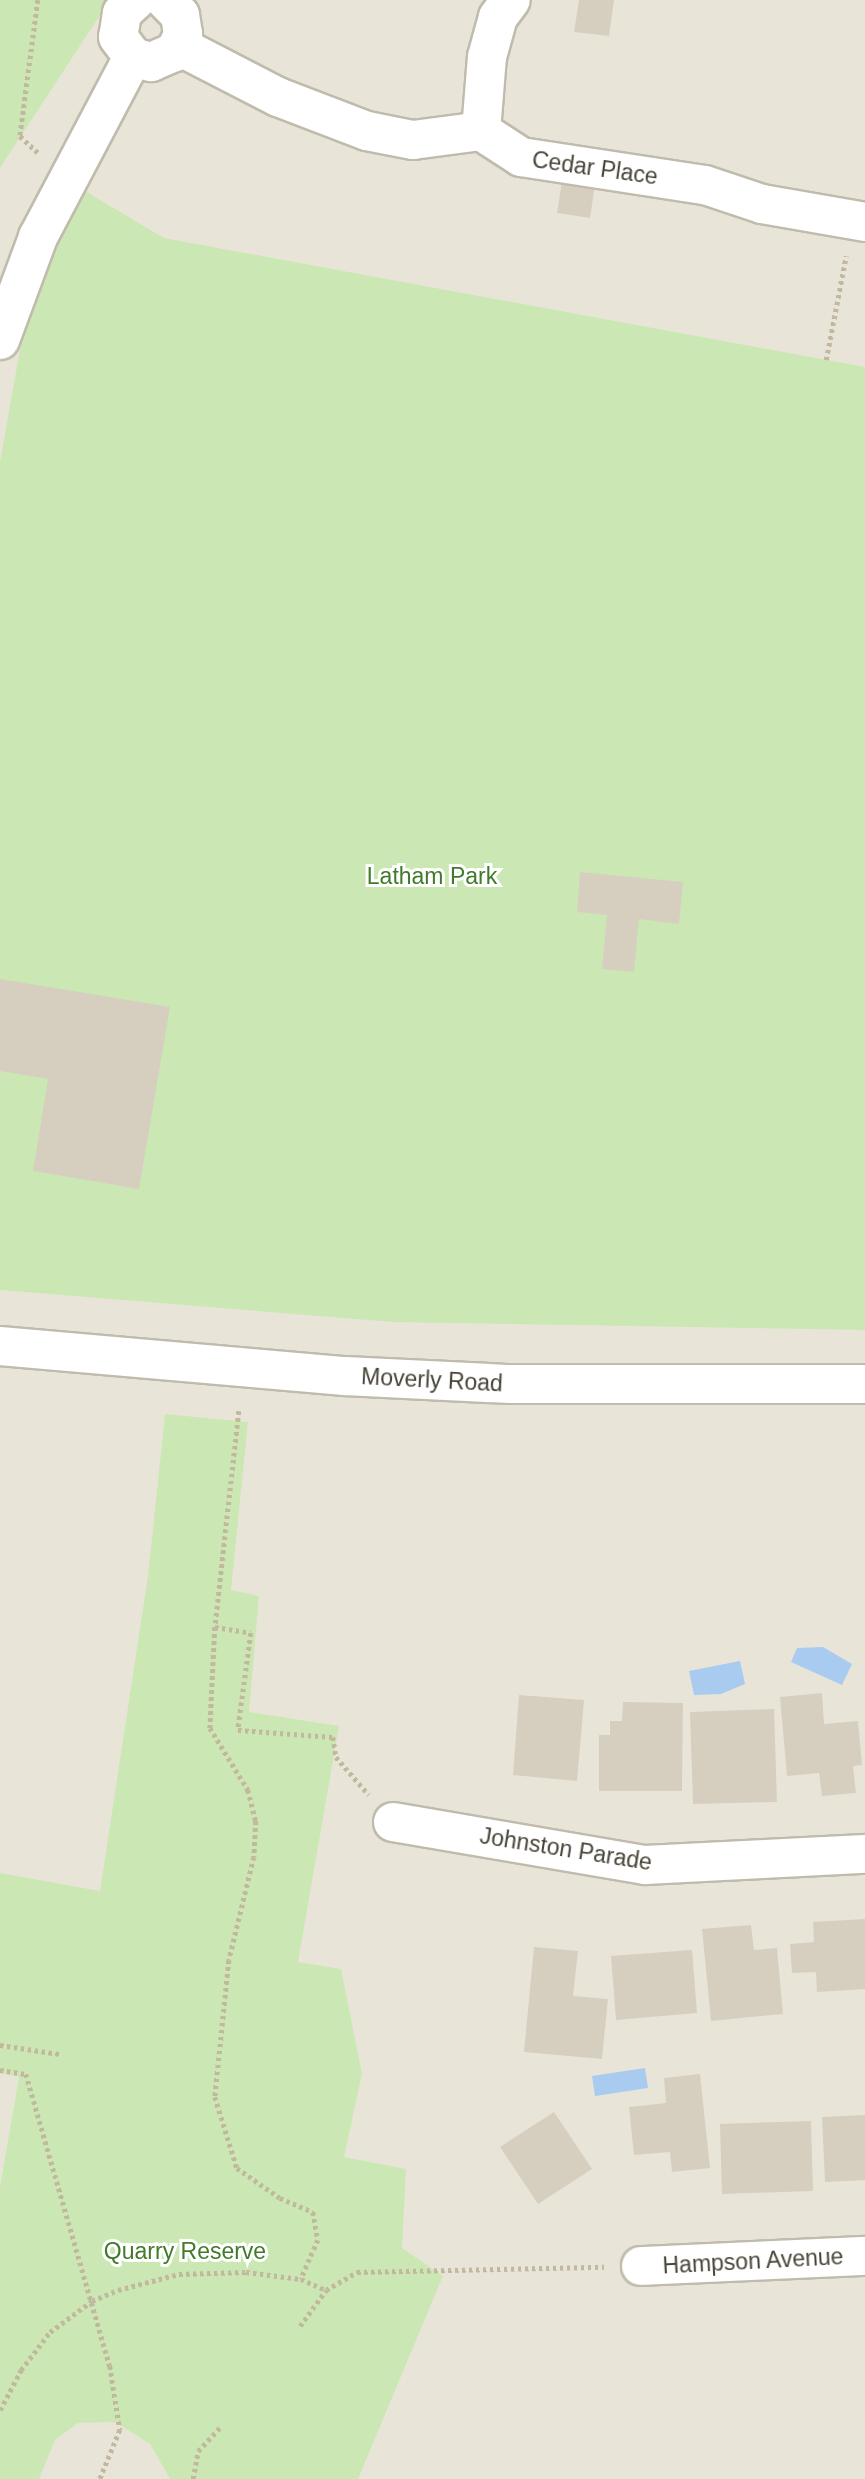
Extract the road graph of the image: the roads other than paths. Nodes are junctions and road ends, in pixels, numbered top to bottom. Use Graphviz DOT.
graph roads {
  1 [pos="136,0"];
  2 [pos="166,0"];
  3 [pos="511,0"];
  4 [pos="179,46"];
  5 [pos="133,57"];
  6 [pos="481,131"];
  7 [pos="859,222"];
  8 [pos="0,340"];
  9 [pos="0,1346"];
  10 [pos="865,1384"];
  11 [pos="393,1822"];
  12 [pos="865,1854"];
  13 [pos="865,2256"];
  14 [pos="641,2266"];
  1 -- 5 [label="street"];
  2 -- 4 [label="street"];
  3 -- 6 [label="street"];
  4 -- 5 [label="street"];
  4 -- 6 [label="street"];
  5 -- 8 [label="street"];
  6 -- 7 [label="street, Cedar Place"];
  9 -- 10 [label="street, Moverly Road"];
  11 -- 12 [label="street, Johnston Parade"];
  13 -- 14 [label="street, Hampson Avenue"];
}
